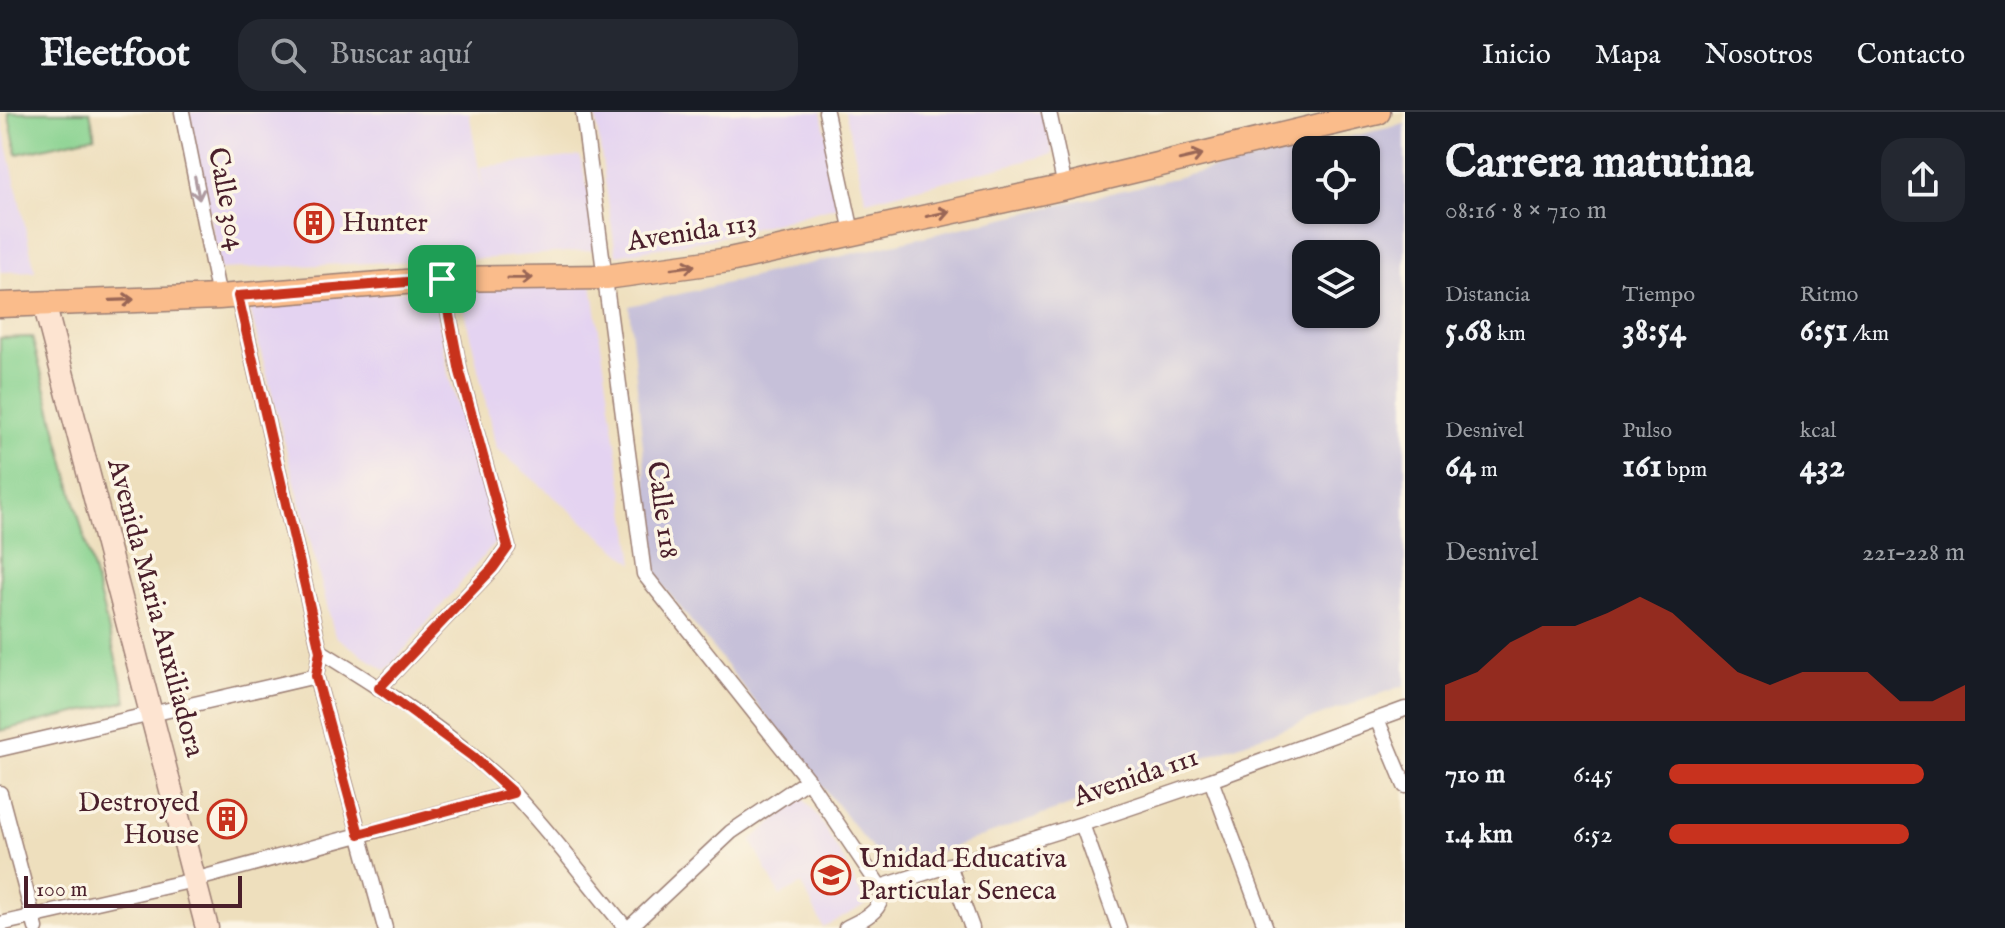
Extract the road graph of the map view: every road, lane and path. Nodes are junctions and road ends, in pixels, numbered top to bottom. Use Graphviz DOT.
graph roads {
  1 [pos="182,112"];
  2 [pos="583,112"];
  3 [pos="826,112"];
  4 [pos="1049,112"];
  5 [pos="1378,112"];
  6 [pos="1336,117"];
  7 [pos="1065,187"];
  8 [pos="852,232"];
  9 [pos="606,277"];
  10 [pos="442,279"];
  11 [pos="229,296"];
  12 [pos="44,303"];
  13 [pos="0,305"];
  14 [pos="320,651"];
  15 [pos="316,676"];
  16 [pos="379,688"];
  17 [pos="1405,709"];
  18 [pos="152,713"];
  19 [pos="1377,719"];
  20 [pos="0,749"];
  21 [pos="808,780"];
  22 [pos="1211,780"];
  23 [pos="1405,786"];
  24 [pos="0,793"];
  25 [pos="513,793"];
  26 [pos="1082,824"];
  27 [pos="359,834"];
  28 [pos="949,865"];
  29 [pos="194,880"];
  30 [pos="880,887"];
  31 [pos="35,922"];
  32 [pos="0,924"];
  33 [pos="207,928"];
  34 [pos="385,928"];
  35 [pos="627,928"];
  36 [pos="846,928"];
  37 [pos="972,928"];
  38 [pos="1119,928"];
  39 [pos="1266,928"];
  1 -- 11 [label="street, Calle 304, one-way"];
  2 -- 9 [label="street, Calle 118"];
  3 -- 8 [label="street"];
  4 -- 7 [label="street"];
  5 -- 6 [label="main road, Avenida 113"];
  7 -- 6 [label="main road, Avenida 113, one-way"];
  8 -- 7 [label="main road, Avenida 113, one-way"];
  9 -- 8 [label="main road, Avenida 113, one-way"];
  10 -- 9 [label="main road, Avenida 113, one-way"];
  9 -- 21 [label="street, Calle 118"];
  10 -- 11 [label="main road, Avenida 113"];
  10 -- 16 [label="street"];
  12 -- 11 [label="main road, Avenida 113, one-way"];
  11 -- 14 [label="street, Calle 304"];
  12 -- 13 [label="main road, Avenida 113"];
  12 -- 18 [label="main road, Avenida Maria Auxiliadora"];
  14 -- 15 [label="street"];
  14 -- 16 [label="street"];
  15 -- 18 [label="street"];
  15 -- 27 [label="street"];
  16 -- 25 [label="street"];
  17 -- 19 [label="street, Avenida 111"];
  18 -- 20 [label="street"];
  18 -- 29 [label="main road, Avenida Maria Auxiliadora"];
  19 -- 22 [label="street, Avenida 111"];
  19 -- 23 [label="street"];
  21 -- 30 [label="street, Calle 118"];
  21 -- 35 [label="street"];
  22 -- 26 [label="street, Avenida 111"];
  22 -- 39 [label="street"];
  24 -- 31 [label="street"];
  25 -- 27 [label="street"];
  25 -- 35 [label="street"];
  26 -- 28 [label="street, Avenida 111"];
  26 -- 38 [label="street"];
  27 -- 29 [label="street"];
  27 -- 34 [label="street"];
  28 -- 30 [label="street, Avenida 111"];
  28 -- 37 [label="street"];
  29 -- 31 [label="street"];
  29 -- 33 [label="main road, Avenida Maria Auxiliadora"];
  30 -- 36 [label="street"];
  31 -- 32 [label="street"];
}
